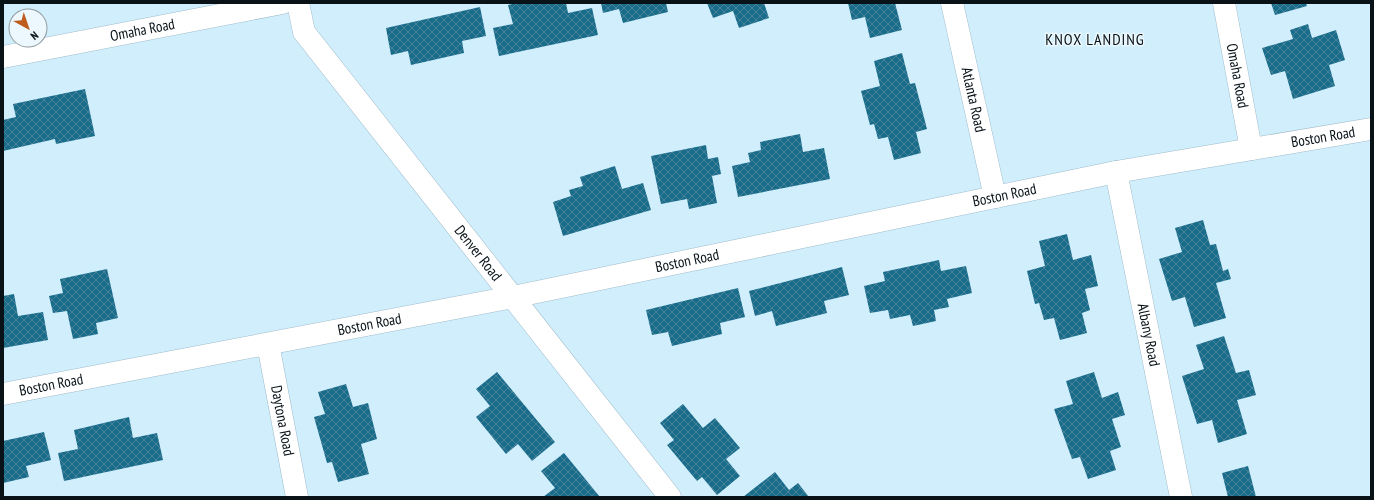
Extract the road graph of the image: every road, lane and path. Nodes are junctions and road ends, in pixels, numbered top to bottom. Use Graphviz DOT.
graph roads {
  1 [pos="282,3"];
  2 [pos="298,3"];
  3 [pos="952,3"];
  4 [pos="1224,3"];
  5 [pos="3,58"];
  6 [pos="1371,129"];
  7 [pos="1251,148"];
  8 [pos="1116,172"];
  9 [pos="995,197"];
  10 [pos="513,297"];
  11 [pos="268,344"];
  12 [pos="3,394"];
  13 [pos="297,497"];
  14 [pos="670,497"];
  15 [pos="1181,497"];
  1 -- 5 [label="street, Omaha Road"];
  2 -- 10 [label="street, Denver Road"];
  3 -- 9 [label="street, Atlanta Road"];
  4 -- 7 [label="street, Omaha Road"];
  6 -- 7 [label="street, Boston Road"];
  7 -- 8 [label="street, Boston Road"];
  8 -- 9 [label="street, Boston Road"];
  8 -- 15 [label="street, Albany Road"];
  9 -- 10 [label="street, Boston Road"];
  10 -- 11 [label="street, Boston Road"];
  10 -- 14 [label="street, Denver Road"];
  11 -- 12 [label="street, Boston Road"];
  11 -- 13 [label="street, Daytona Road"];
}
